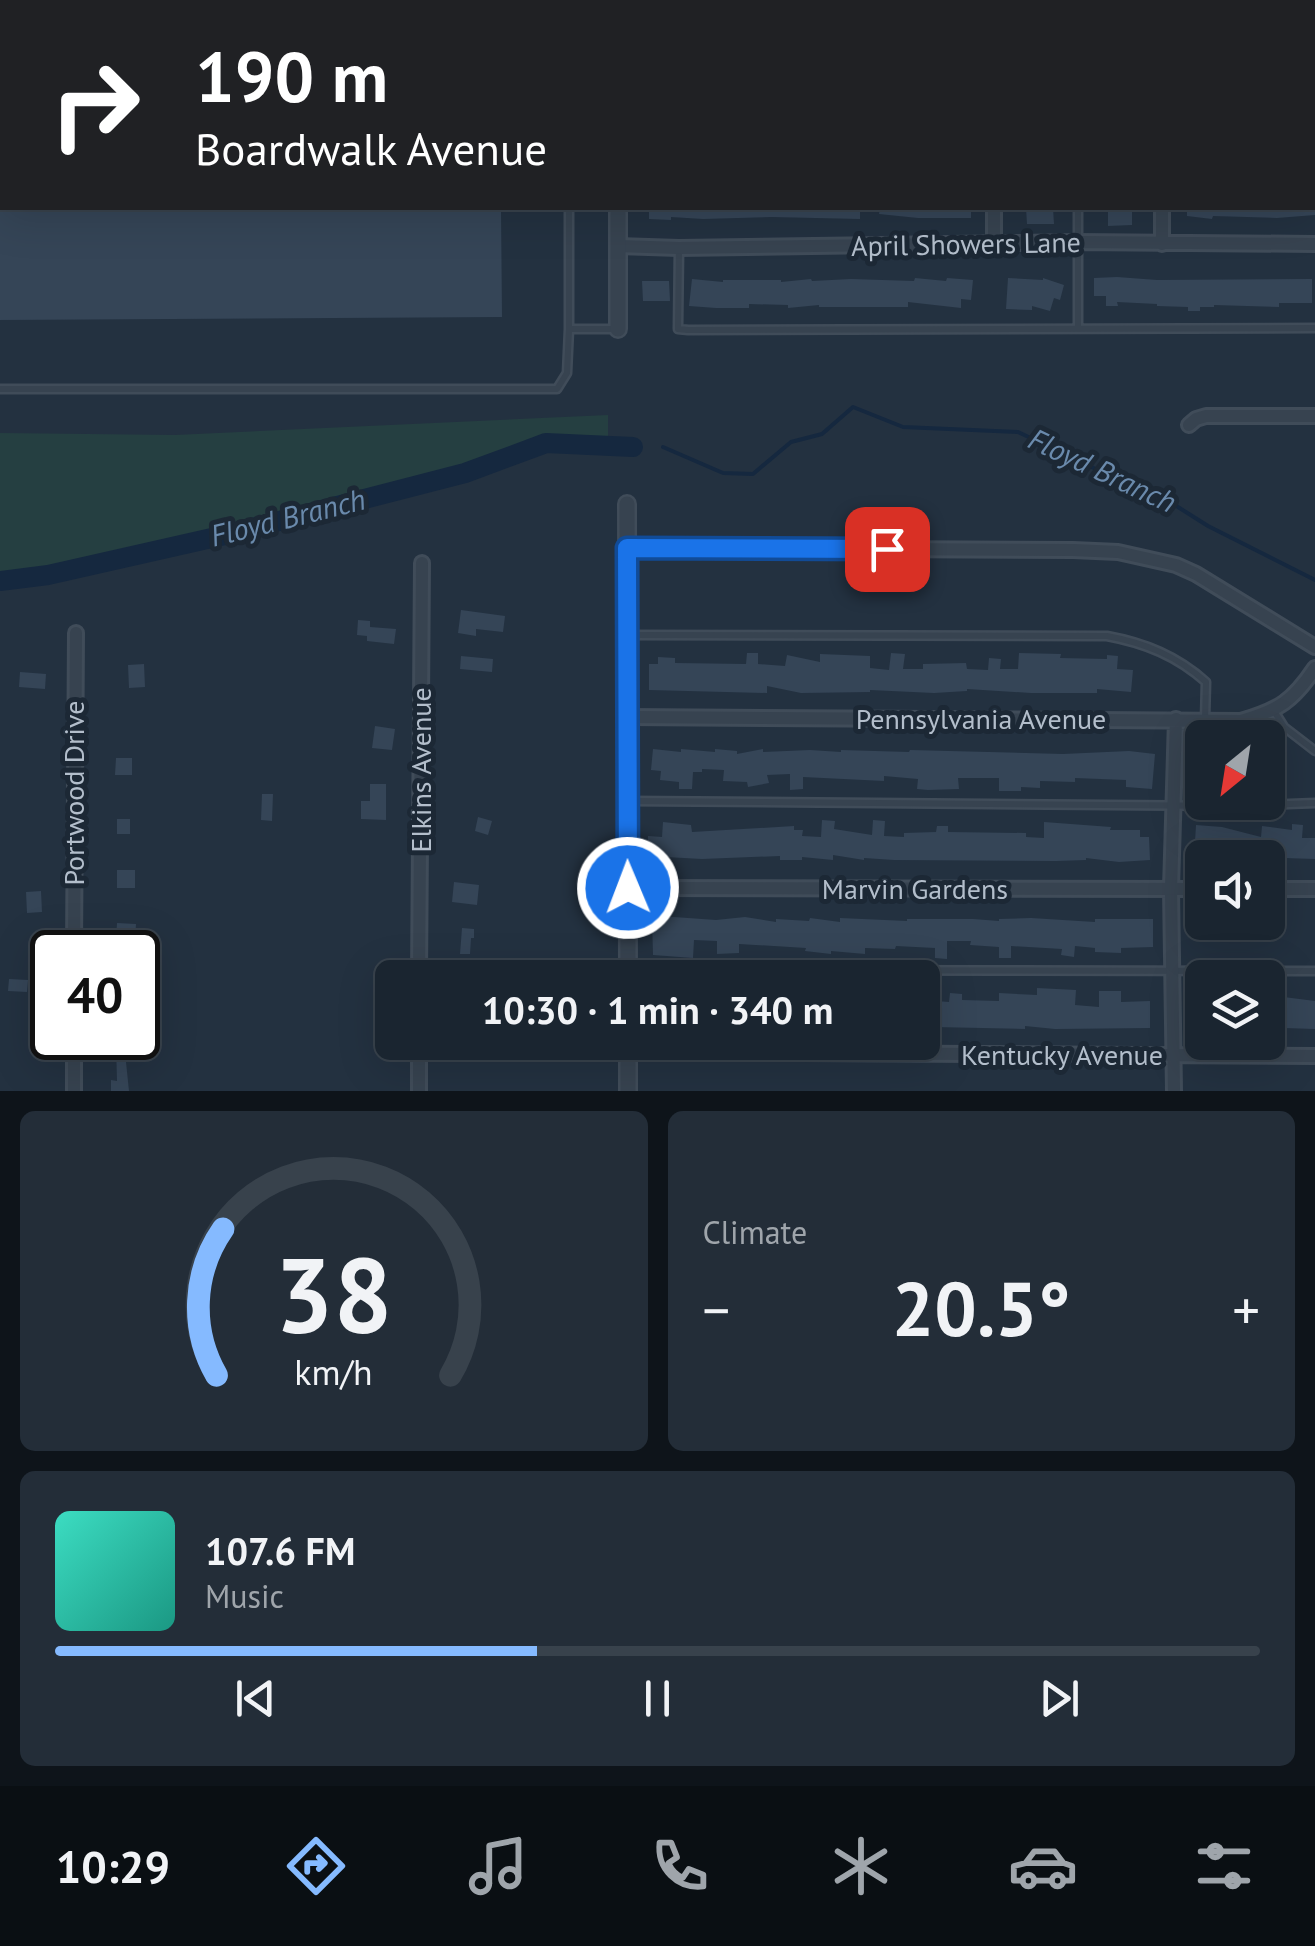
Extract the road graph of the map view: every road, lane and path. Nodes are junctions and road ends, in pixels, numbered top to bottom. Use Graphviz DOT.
graph roads {
  1 [pos="568,210"];
  2 [pos="618,210"];
  3 [pos="994,210"];
  4 [pos="1078,210"];
  5 [pos="1162,210"];
  6 [pos="1078,242"];
  7 [pos="994,243"];
  8 [pos="1162,244"];
  9 [pos="1315,244"];
  10 [pos="618,246"];
  11 [pos="679,248"];
  12 [pos="1078,328"];
  13 [pos="1315,328"];
  14 [pos="569,329"];
  15 [pos="618,329"];
  16 [pos="0,389"];
  17 [pos="1315,416"];
  18 [pos="1189,425"];
  19 [pos="627,504"];
  20 [pos="627,548"];
  21 [pos="422,563"];
  22 [pos="76,633"];
  23 [pos="628,634"];
  24 [pos="1315,647"];
  25 [pos="1315,668"];
  26 [pos="1274,710"];
  27 [pos="627,718"];
  28 [pos="1176,719"];
  29 [pos="1190,720"];
  30 [pos="1205,720"];
  31 [pos="1244,720"];
  32 [pos="1315,751"];
  33 [pos="626,802"];
  34 [pos="1315,803"];
  35 [pos="1174,805"];
  36 [pos="628,888"];
  37 [pos="1171,889"];
  38 [pos="1185,889"];
  39 [pos="1285,889"];
  40 [pos="1315,889"];
  41 [pos="74,930"];
  42 [pos="419,960"];
  43 [pos="628,960"];
  44 [pos="1171,971"];
  45 [pos="1315,971"];
  46 [pos="940,972"];
  47 [pos="940,1052"];
  48 [pos="1174,1056"];
  49 [pos="1315,1056"];
  50 [pos="74,1060"];
  51 [pos="419,1060"];
  52 [pos="628,1060"];
  53 [pos="74,1091"];
  54 [pos="419,1091"];
  55 [pos="628,1091"];
  56 [pos="1174,1091"];
  1 -- 14 [label="lane"];
  2 -- 10 [label="street"];
  3 -- 7 [label="street"];
  4 -- 6 [label="lane"];
  5 -- 8 [label="street"];
  6 -- 7 [label="street, April Showers Lane"];
  6 -- 8 [label="street, April Showers Lane"];
  6 -- 12 [label="lane"];
  7 -- 11 [label="street, April Showers Lane"];
  8 -- 9 [label="street, April Showers Lane"];
  10 -- 11 [label="street, April Showers Lane"];
  10 -- 15 [label="street"];
  11 -- 12 [label="lane"];
  12 -- 13 [label="lane"];
  14 -- 15 [label="lane"];
  14 -- 16 [label="lane"];
  17 -- 18 [label="street"];
  19 -- 20 [label="street"];
  20 -- 23 [label="street"];
  20 -- 24 [label="street"];
  21 -- 42 [label="street, Elkins Avenue"];
  22 -- 41 [label="street, Portwood Drive"];
  23 -- 27 [label="street"];
  23 -- 30 [label="lane"];
  25 -- 26 [label="street"];
  26 -- 31 [label="street, Pennsylvania Avenue"];
  26 -- 32 [label="lane"];
  27 -- 28 [label="street, Pennsylvania Avenue"];
  27 -- 33 [label="street"];
  28 -- 29 [label="street, Pennsylvania Avenue"];
  28 -- 35 [label="street"];
  33 -- 35 [label="lane"];
  33 -- 36 [label="street"];
  34 -- 35 [label="lane"];
  35 -- 37 [label="street"];
  36 -- 37 [label="street, Marvin Gardens"];
  36 -- 43 [label="street"];
  37 -- 38 [label="street, Marvin Gardens"];
  37 -- 44 [label="street"];
  39 -- 40 [label="street"];
  44 -- 45 [label="lane"];
  44 -- 46 [label="lane"];
  44 -- 48 [label="street"];
  47 -- 48 [label="street, Kentucky Avenue"];
  48 -- 49 [label="street, Kentucky Avenue"];
  48 -- 56 [label="street"];
  50 -- 53 [label="street"];
  51 -- 54 [label="street"];
  52 -- 55 [label="street"];
}
